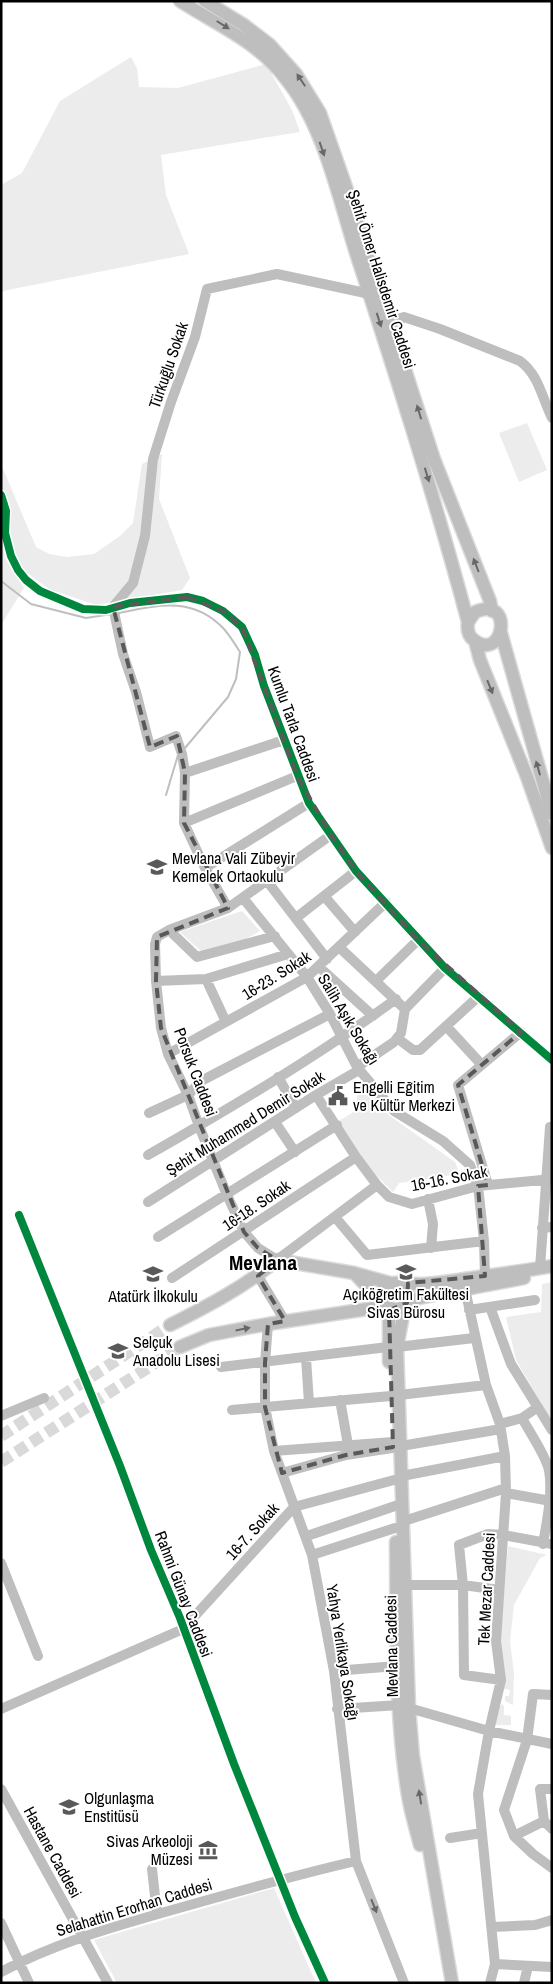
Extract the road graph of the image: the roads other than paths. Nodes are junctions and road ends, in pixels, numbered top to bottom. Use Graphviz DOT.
graph roads {
  1 [pos="180,1"];
  2 [pos="205,1"];
  3 [pos="370,294"];
  4 [pos="390,322"];
  5 [pos="552,418"];
  6 [pos="1,495"];
  7 [pos="492,611"];
  8 [pos="113,613"];
  9 [pos="468,622"];
  10 [pos="501,633"];
  11 [pos="475,641"];
  12 [pos="284,740"];
  13 [pos="185,773"];
  14 [pos="297,776"];
  15 [pos="310,803"];
  16 [pos="552,814"];
  17 [pos="184,823"];
  18 [pos="331,835"];
  19 [pos="552,848"];
  20 [pos="205,868"];
  21 [pos="356,871"];
  22 [pos="267,881"];
  23 [pos="325,897"];
  24 [pos="243,898"];
  25 [pos="386,902"];
  26 [pos="228,908"];
  27 [pos="296,918"];
  28 [pos="169,930"];
  29 [pos="355,932"];
  30 [pos="275,936"];
  31 [pos="418,940"];
  32 [pos="339,947"];
  33 [pos="288,954"];
  34 [pos="327,959"];
  35 [pos="319,967"];
  36 [pos="445,968"];
  37 [pos="307,977"];
  38 [pos="206,979"];
  39 [pos="377,980"];
  40 [pos="156,981"];
  41 [pos="480,996"];
  42 [pos="396,999"];
  43 [pos="405,1009"];
  44 [pos="330,1014"];
  45 [pos="373,1016"];
  46 [pos="226,1022"];
  47 [pos="446,1026"];
  48 [pos="521,1032"];
  49 [pos="343,1037"];
  50 [pos="397,1038"];
  51 [pos="168,1054"];
  52 [pos="552,1060"];
  53 [pos="481,1064"];
  54 [pos="358,1068"];
  55 [pos="278,1077"];
  56 [pos="188,1095"];
  57 [pos="316,1095"];
  58 [pos="296,1108"];
  59 [pos="149,1113"];
  60 [pos="274,1122"];
  61 [pos="337,1125"];
  62 [pos="198,1126"];
  63 [pos="552,1127"];
  64 [pos="295,1152"];
  65 [pos="148,1155"];
  66 [pos="356,1156"];
  67 [pos="213,1162"];
  68 [pos="548,1179"];
  69 [pos="377,1185"];
  70 [pos="483,1186"];
  71 [pos="227,1195"];
  72 [pos="428,1200"];
  73 [pos="148,1202"];
  74 [pos="19,1215"];
  75 [pos="335,1217"];
  76 [pos="547,1228"];
  77 [pos="244,1232"];
  78 [pos="158,1238"];
  79 [pos="484,1241"];
  80 [pos="431,1248"];
  81 [pos="277,1260"];
  82 [pos="548,1269"];
  83 [pos="354,1273"];
  84 [pos="258,1276"];
  85 [pos="485,1276"];
  86 [pos="172,1278"];
  87 [pos="396,1283"];
  88 [pos="465,1289"];
  89 [pos="535,1300"];
  90 [pos="386,1304"];
  91 [pos="406,1304"];
  92 [pos="490,1307"];
  93 [pos="469,1310"];
  94 [pos="285,1322"];
  95 [pos="268,1324"];
  96 [pos="170,1325"];
  97 [pos="474,1338"];
  98 [pos="180,1347"];
  99 [pos="393,1347"];
  100 [pos="306,1358"];
  101 [pos="265,1363"];
  102 [pos="221,1367"];
  103 [pos="486,1385"];
  104 [pos="395,1396"];
  105 [pos="44,1398"];
  106 [pos="340,1400"];
  107 [pos="309,1403"];
  108 [pos="265,1407"];
  109 [pos="538,1407"];
  110 [pos="232,1410"];
  111 [pos="1,1416"];
  112 [pos="522,1418"];
  113 [pos="501,1426"];
  114 [pos="552,1430"];
  115 [pos="348,1445"];
  116 [pos="395,1445"];
  117 [pos="274,1451"];
  118 [pos="505,1456"];
  119 [pos="550,1468"];
  120 [pos="282,1473"];
  121 [pos="398,1478"];
  122 [pos="506,1491"];
  123 [pos="550,1501"];
  124 [pos="395,1506"];
  125 [pos="294,1507"];
  126 [pos="400,1524"];
  127 [pos="503,1535"];
  128 [pos="307,1536"];
  129 [pos="547,1544"];
  130 [pos="312,1554"];
  131 [pos="1,1563"];
  132 [pos="406,1585"];
  133 [pos="463,1585"];
  134 [pos="499,1590"];
  135 [pos="183,1629"];
  136 [pos="38,1656"];
  137 [pos="398,1666"];
  138 [pos="334,1671"];
  139 [pos="501,1680"];
  140 [pos="552,1695"];
  141 [pos="404,1706"];
  142 [pos="1,1709"];
  143 [pos="337,1709"];
  144 [pos="489,1731"];
  145 [pos="527,1740"];
  146 [pos="552,1744"];
  147 [pos="1,1789"];
  148 [pos="552,1789"];
  149 [pos="5,1806"];
  150 [pos="544,1821"];
  151 [pos="552,1829"];
  152 [pos="482,1833"];
  153 [pos="514,1836"];
  154 [pos="450,1838"];
  155 [pos="356,1861"];
  156 [pos="552,1868"];
  157 [pos="152,1870"];
  158 [pos="280,1879"];
  159 [pos="157,1914"];
  160 [pos="552,1920"];
  161 [pos="1,1923"];
  162 [pos="492,1927"];
  163 [pos="83,1936"];
  164 [pos="20,1962"];
  165 [pos="495,1964"];
  166 [pos="528,1966"];
  167 [pos="552,1967"];
  168 [pos="1,1972"];
  169 [pos="29,1983"];
  170 [pos="108,1983"];
  171 [pos="325,1983"];
  172 [pos="404,1983"];
  173 [pos="444,1983"];
  174 [pos="452,1983"];
  175 [pos="490,1983"];
  176 [pos="524,1983"];
  1 -- 3 [label="main road, Şehit Ömer Halisdemir Caddesi, one-way"];
  4 -- 2 [label="main road, Şehit Ömer Halisdemir Caddesi, one-way"];
  3 -- 8 [label="street, Türkuğlu Sokak"];
  3 -- 9 [label="main road, Şehit Ömer Halisdemir Caddesi, one-way"];
  4 -- 5 [label="street"];
  7 -- 4 [label="main road, Şehit Ömer Halisdemir Caddesi, one-way"];
  6 -- 8 [label="street, Kumlu Tarla Caddesi"];
  7 -- 9 [label="main road"];
  7 -- 10 [label="main road"];
  8 -- 12 [label="street, Kumlu Tarla Caddesi"];
  8 -- 13 [label="street"];
  9 -- 11 [label="main road"];
  10 -- 11 [label="main road"];
  16 -- 10 [label="main road, one-way"];
  11 -- 19 [label="main road, one-way"];
  12 -- 13 [label="street"];
  12 -- 14 [label="street, Kumlu Tarla Caddesi"];
  13 -- 17 [label="street"];
  14 -- 15 [label="street, Kumlu Tarla Caddesi"];
  14 -- 17 [label="street"];
  15 -- 18 [label="street, Kumlu Tarla Caddesi"];
  15 -- 20 [label="street"];
  17 -- 20 [label="street"];
  18 -- 21 [label="street, Kumlu Tarla Caddesi"];
  18 -- 22 [label="street"];
  20 -- 26 [label="street"];
  21 -- 23 [label="street"];
  21 -- 25 [label="street, Kumlu Tarla Caddesi"];
  22 -- 24 [label="street"];
  22 -- 27 [label="street"];
  23 -- 27 [label="street"];
  23 -- 29 [label="street"];
  24 -- 26 [label="street"];
  24 -- 30 [label="street, Salih Aşık Sokağı"];
  25 -- 29 [label="street, 16-23. Sokak"];
  25 -- 31 [label="street, Kumlu Tarla Caddesi"];
  26 -- 28 [label="street"];
  27 -- 34 [label="street"];
  28 -- 30 [label="street"];
  28 -- 40 [label="street, Porsuk Caddesi"];
  29 -- 32 [label="street, 16-23. Sokak"];
  30 -- 33 [label="street, Salih Aşık Sokağı"];
  31 -- 36 [label="street, Kumlu Tarla Caddesi"];
  31 -- 39 [label="street"];
  32 -- 34 [label="street, 16-23. Sokak"];
  32 -- 39 [label="street"];
  33 -- 37 [label="street, Salih Aşık Sokağı"];
  33 -- 38 [label="street"];
  34 -- 35 [label="street, 16-23. Sokak"];
  35 -- 37 [label="street, 16-23. Sokak"];
  35 -- 45 [label="street"];
  36 -- 41 [label="street, Kumlu Tarla Caddesi"];
  36 -- 43 [label="street"];
  37 -- 44 [label="street, Salih Aşık Sokağı"];
  37 -- 46 [label="street, 16-23. Sokak"];
  38 -- 40 [label="street"];
  38 -- 46 [label="street"];
  39 -- 42 [label="street"];
  40 -- 51 [label="street, Porsuk Caddesi"];
  41 -- 47 [label="street"];
  41 -- 48 [label="street, Kumlu Tarla Caddesi"];
  42 -- 43 [label="street"];
  42 -- 45 [label="street"];
  43 -- 50 [label="street"];
  44 -- 49 [label="street, Salih Aşık Sokağı"];
  44 -- 56 [label="street"];
  45 -- 49 [label="street"];
  46 -- 51 [label="street, 16-23. Sokak"];
  47 -- 50 [label="street"];
  47 -- 53 [label="street"];
  48 -- 52 [label="street, Kumlu Tarla Caddesi"];
  48 -- 53 [label="street"];
  49 -- 54 [label="street, Salih Aşık Sokağı"];
  49 -- 55 [label="street"];
  50 -- 54 [label="street, Şehit Muhammed Demir Sokak"];
  51 -- 56 [label="street, Porsuk Caddesi"];
  53 -- 70 [label="street"];
  54 -- 57 [label="street, Şehit Muhammed Demir Sokak"];
  54 -- 70 [label="street, Salih Aşık Sokağı"];
  55 -- 58 [label="street"];
  55 -- 62 [label="street"];
  56 -- 59 [label="street"];
  56 -- 62 [label="street, Porsuk Caddesi"];
  57 -- 58 [label="street, Şehit Muhammed Demir Sokak"];
  57 -- 61 [label="street, 16-16. Sokak"];
  58 -- 60 [label="street, Şehit Muhammed Demir Sokak"];
  60 -- 64 [label="street"];
  60 -- 67 [label="street, Şehit Muhammed Demir Sokak"];
  61 -- 64 [label="street"];
  61 -- 66 [label="street, 16-16. Sokak"];
  62 -- 65 [label="street"];
  62 -- 67 [label="street, Porsuk Caddesi"];
  63 -- 68 [label="street"];
  64 -- 71 [label="street"];
  66 -- 69 [label="street, 16-16. Sokak"];
  66 -- 77 [label="street, 16-18. Sokak"];
  67 -- 71 [label="street, Porsuk Caddesi"];
  67 -- 73 [label="street, Şehit Muhammed Demir Sokak"];
  68 -- 70 [label="street, 16-16. Sokak"];
  68 -- 76 [label="street"];
  69 -- 72 [label="street, 16-16. Sokak"];
  69 -- 75 [label="street"];
  70 -- 72 [label="street, 16-16. Sokak"];
  70 -- 79 [label="street, Salih Aşık Sokağı"];
  71 -- 77 [label="street, Porsuk Caddesi"];
  71 -- 78 [label="street"];
  72 -- 80 [label="street"];
  74 -- 135 [label="street, Rahmi Günay Caddesi"];
  75 -- 80 [label="street"];
  75 -- 81 [label="street"];
  76 -- 82 [label="street"];
  77 -- 81 [label="street, Porsuk Caddesi"];
  77 -- 86 [label="street, 16-18. Sokak"];
  79 -- 80 [label="street"];
  79 -- 85 [label="street, Salih Aşık Sokağı"];
  81 -- 83 [label="main road, Porsuk Caddesi"];
  81 -- 84 [label="main road"];
  82 -- 85 [label="main road, Porsuk Caddesi"];
  82 -- 88 [label="main road"];
  83 -- 87 [label="main road, Porsuk Caddesi"];
  83 -- 90 [label="main road"];
  84 -- 94 [label="street"];
  84 -- 96 [label="main road"];
  85 -- 87 [label="main road, Porsuk Caddesi"];
  87 -- 90 [label="main road"];
  87 -- 91 [label="main road"];
  88 -- 91 [label="main road"];
  88 -- 93 [label="street, Tek Mezar Caddesi"];
  89 -- 92 [label="street"];
  90 -- 91 [label="main road"];
  90 -- 94 [label="main road"];
  90 -- 99 [label="main road, Mevlana Caddesi"];
  91 -- 99 [label="main road, Mevlana Caddesi"];
  92 -- 93 [label="street"];
  92 -- 109 [label="street"];
  93 -- 97 [label="street, Tek Mezar Caddesi"];
  94 -- 95 [label="main road"];
  98 -- 95 [label="main road, one-way"];
  95 -- 101 [label="street, Yahya Yerlikaya Sokağı"];
  97 -- 99 [label="street"];
  97 -- 103 [label="street, Tek Mezar Caddesi"];
  99 -- 100 [label="street"];
  99 -- 104 [label="main road, Mevlana Caddesi"];
  100 -- 101 [label="street"];
  100 -- 107 [label="street"];
  101 -- 102 [label="street"];
  101 -- 108 [label="street, Yahya Yerlikaya Sokağı"];
  103 -- 104 [label="street"];
  103 -- 113 [label="street, Tek Mezar Caddesi"];
  104 -- 106 [label="street"];
  104 -- 116 [label="main road, Mevlana Caddesi"];
  105 -- 111 [label="street"];
  106 -- 107 [label="street"];
  106 -- 115 [label="street"];
  107 -- 108 [label="street"];
  108 -- 110 [label="street"];
  108 -- 117 [label="street, Yahya Yerlikaya Sokağı"];
  109 -- 112 [label="street"];
  109 -- 114 [label="street"];
  112 -- 113 [label="street"];
  112 -- 119 [label="street"];
  113 -- 116 [label="street"];
  113 -- 118 [label="street, Tek Mezar Caddesi"];
  115 -- 116 [label="street"];
  115 -- 117 [label="street"];
  116 -- 120 [label="street"];
  116 -- 121 [label="main road, Mevlana Caddesi"];
  117 -- 120 [label="street, Yahya Yerlikaya Sokağı"];
  118 -- 121 [label="street, 16-7. Sokak"];
  118 -- 122 [label="street, Tek Mezar Caddesi"];
  119 -- 123 [label="street"];
  120 -- 125 [label="street, Yahya Yerlikaya Sokağı"];
  121 -- 124 [label="main road, Mevlana Caddesi"];
  121 -- 125 [label="street, 16-7. Sokak"];
  121 -- 126 [label="main road, Mevlana Caddesi"];
  122 -- 123 [label="street"];
  122 -- 126 [label="street"];
  122 -- 127 [label="street, Tek Mezar Caddesi"];
  123 -- 129 [label="street"];
  124 -- 126 [label="main road, Mevlana Caddesi"];
  124 -- 128 [label="street"];
  125 -- 128 [label="street, Yahya Yerlikaya Sokağı"];
  125 -- 135 [label="street, 16-7. Sokak"];
  126 -- 130 [label="street"];
  126 -- 132 [label="main road, Mevlana Caddesi"];
  126 -- 137 [label="main road, Mevlana Caddesi"];
  127 -- 129 [label="street"];
  127 -- 133 [label="street"];
  127 -- 134 [label="street, Tek Mezar Caddesi"];
  128 -- 130 [label="street, Yahya Yerlikaya Sokağı"];
  130 -- 138 [label="street, Yahya Yerlikaya Sokağı"];
  131 -- 136 [label="street"];
  132 -- 133 [label="street"];
  132 -- 141 [label="main road, Mevlana Caddesi"];
  133 -- 134 [label="street"];
  133 -- 139 [label="street"];
  134 -- 139 [label="street, Tek Mezar Caddesi"];
  135 -- 142 [label="street"];
  135 -- 158 [label="street, Rahmi Günay Caddesi"];
  137 -- 138 [label="street"];
  137 -- 141 [label="main road, Mevlana Caddesi"];
  138 -- 143 [label="street, Yahya Yerlikaya Sokağı"];
  139 -- 144 [label="street, Tek Mezar Caddesi"];
  140 -- 145 [label="street"];
  141 -- 143 [label="street"];
  141 -- 144 [label="street"];
  141 -- 173 [label="main road, Mevlana Caddesi"];
  174 -- 141 [label="main road, Mevlana Caddesi, one-way"];
  143 -- 155 [label="street, Yahya Yerlikaya Sokağı"];
  144 -- 145 [label="street"];
  144 -- 152 [label="street, Tek Mezar Caddesi"];
  145 -- 146 [label="street"];
  145 -- 153 [label="street"];
  147 -- 149 [label="street, Hastane Caddesi"];
  148 -- 150 [label="street"];
  149 -- 163 [label="street, Hastane Caddesi"];
  150 -- 151 [label="street"];
  150 -- 153 [label="street"];
  152 -- 154 [label="street"];
  152 -- 162 [label="street, Tek Mezar Caddesi"];
  153 -- 156 [label="street"];
  155 -- 158 [label="street, Selahattin Erorhan Caddesi"];
  155 -- 172 [label="street, Yahya Yerlikaya Sokağı, one-way"];
  157 -- 159 [label="street"];
  158 -- 159 [label="street, Selahattin Erorhan Caddesi"];
  158 -- 171 [label="street, Rahmi Günay Caddesi"];
  159 -- 163 [label="street, Selahattin Erorhan Caddesi"];
  160 -- 162 [label="street"];
  161 -- 164 [label="street"];
  162 -- 165 [label="street, Tek Mezar Caddesi"];
  163 -- 164 [label="street, Selahattin Erorhan Caddesi"];
  163 -- 170 [label="street, Hastane Caddesi"];
  164 -- 168 [label="street, Selahattin Erorhan Caddesi"];
  164 -- 169 [label="street"];
  165 -- 166 [label="street"];
  165 -- 175 [label="street, Tek Mezar Caddesi"];
  166 -- 167 [label="street"];
  166 -- 176 [label="street"];
}
